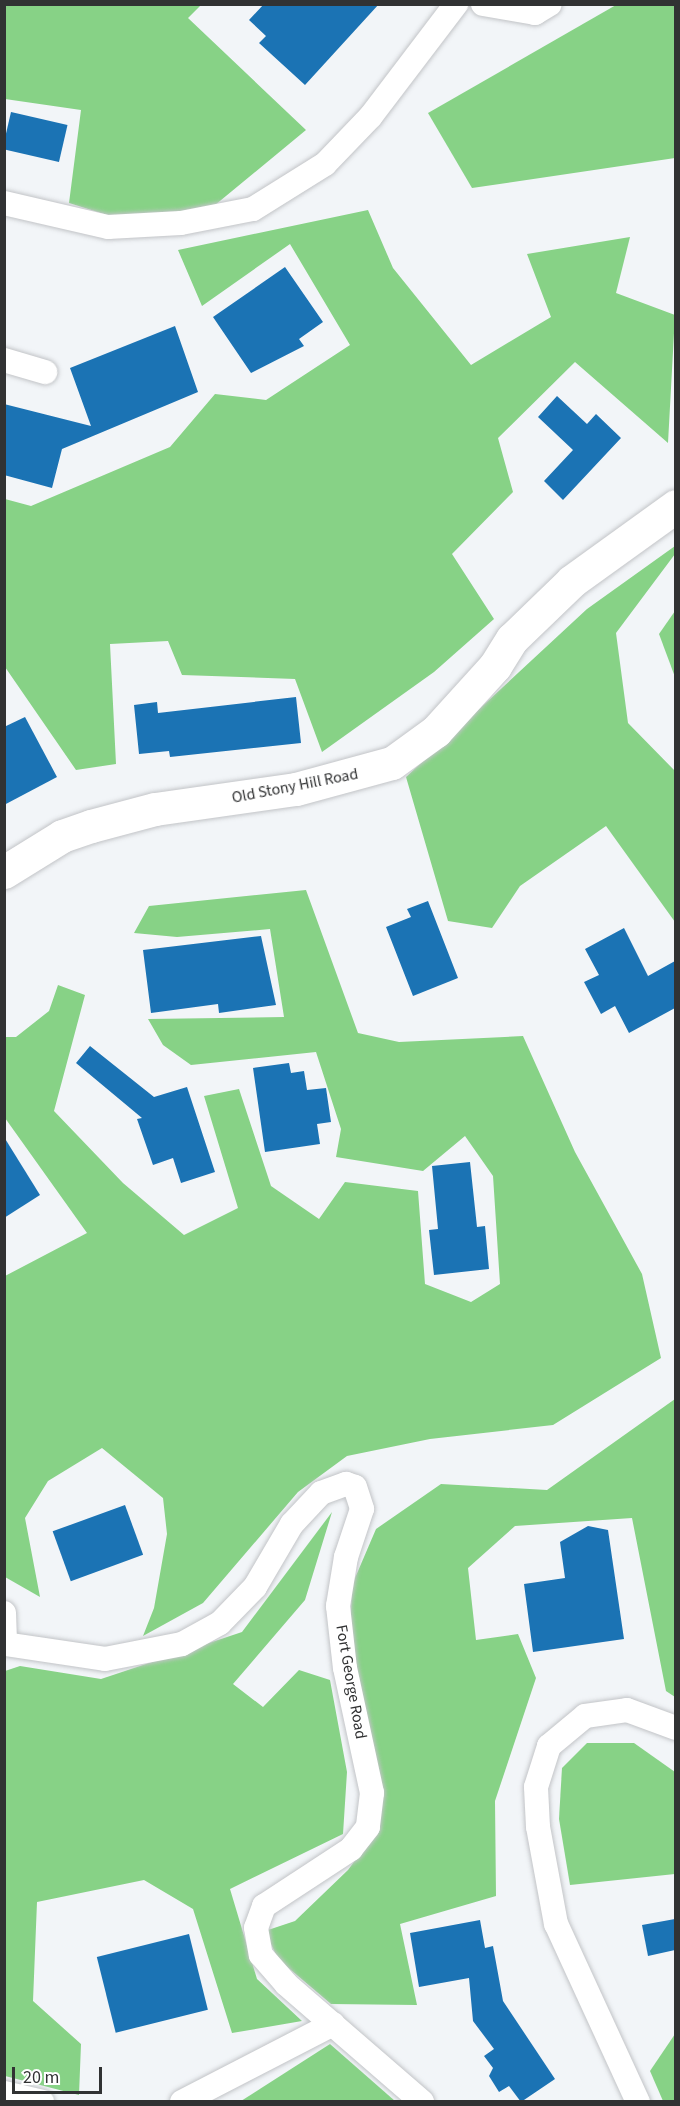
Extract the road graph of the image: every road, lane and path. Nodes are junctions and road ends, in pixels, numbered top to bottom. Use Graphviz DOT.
graph roads {
  1 [pos="456,4"];
  2 [pos="483,4"];
  3 [pos="550,4"];
  4 [pos="4,203"];
  5 [pos="4,360"];
  6 [pos="45,372"];
  7 [pos="675,506"];
  8 [pos="4,872"];
  9 [pos="4,1613"];
  10 [pos="5,1645"];
  11 [pos="675,1728"];
  12 [pos="333,2024"];
  13 [pos="4,2093"];
  14 [pos="42,2102"];
  15 [pos="182,2102"];
  16 [pos="422,2102"];
  17 [pos="638,2102"];
  1 -- 4 [label="street"];
  2 -- 3 [label="street"];
  5 -- 6 [label="street"];
  7 -- 8 [label="street, Old Stony Hill Road"];
  9 -- 10 [label="street, Fort George Road"];
  10 -- 12 [label="street, Fort George Road"];
  11 -- 17 [label="street"];
  12 -- 15 [label="street"];
  12 -- 16 [label="street, Fort George Road"];
  13 -- 14 [label="street"];
}
